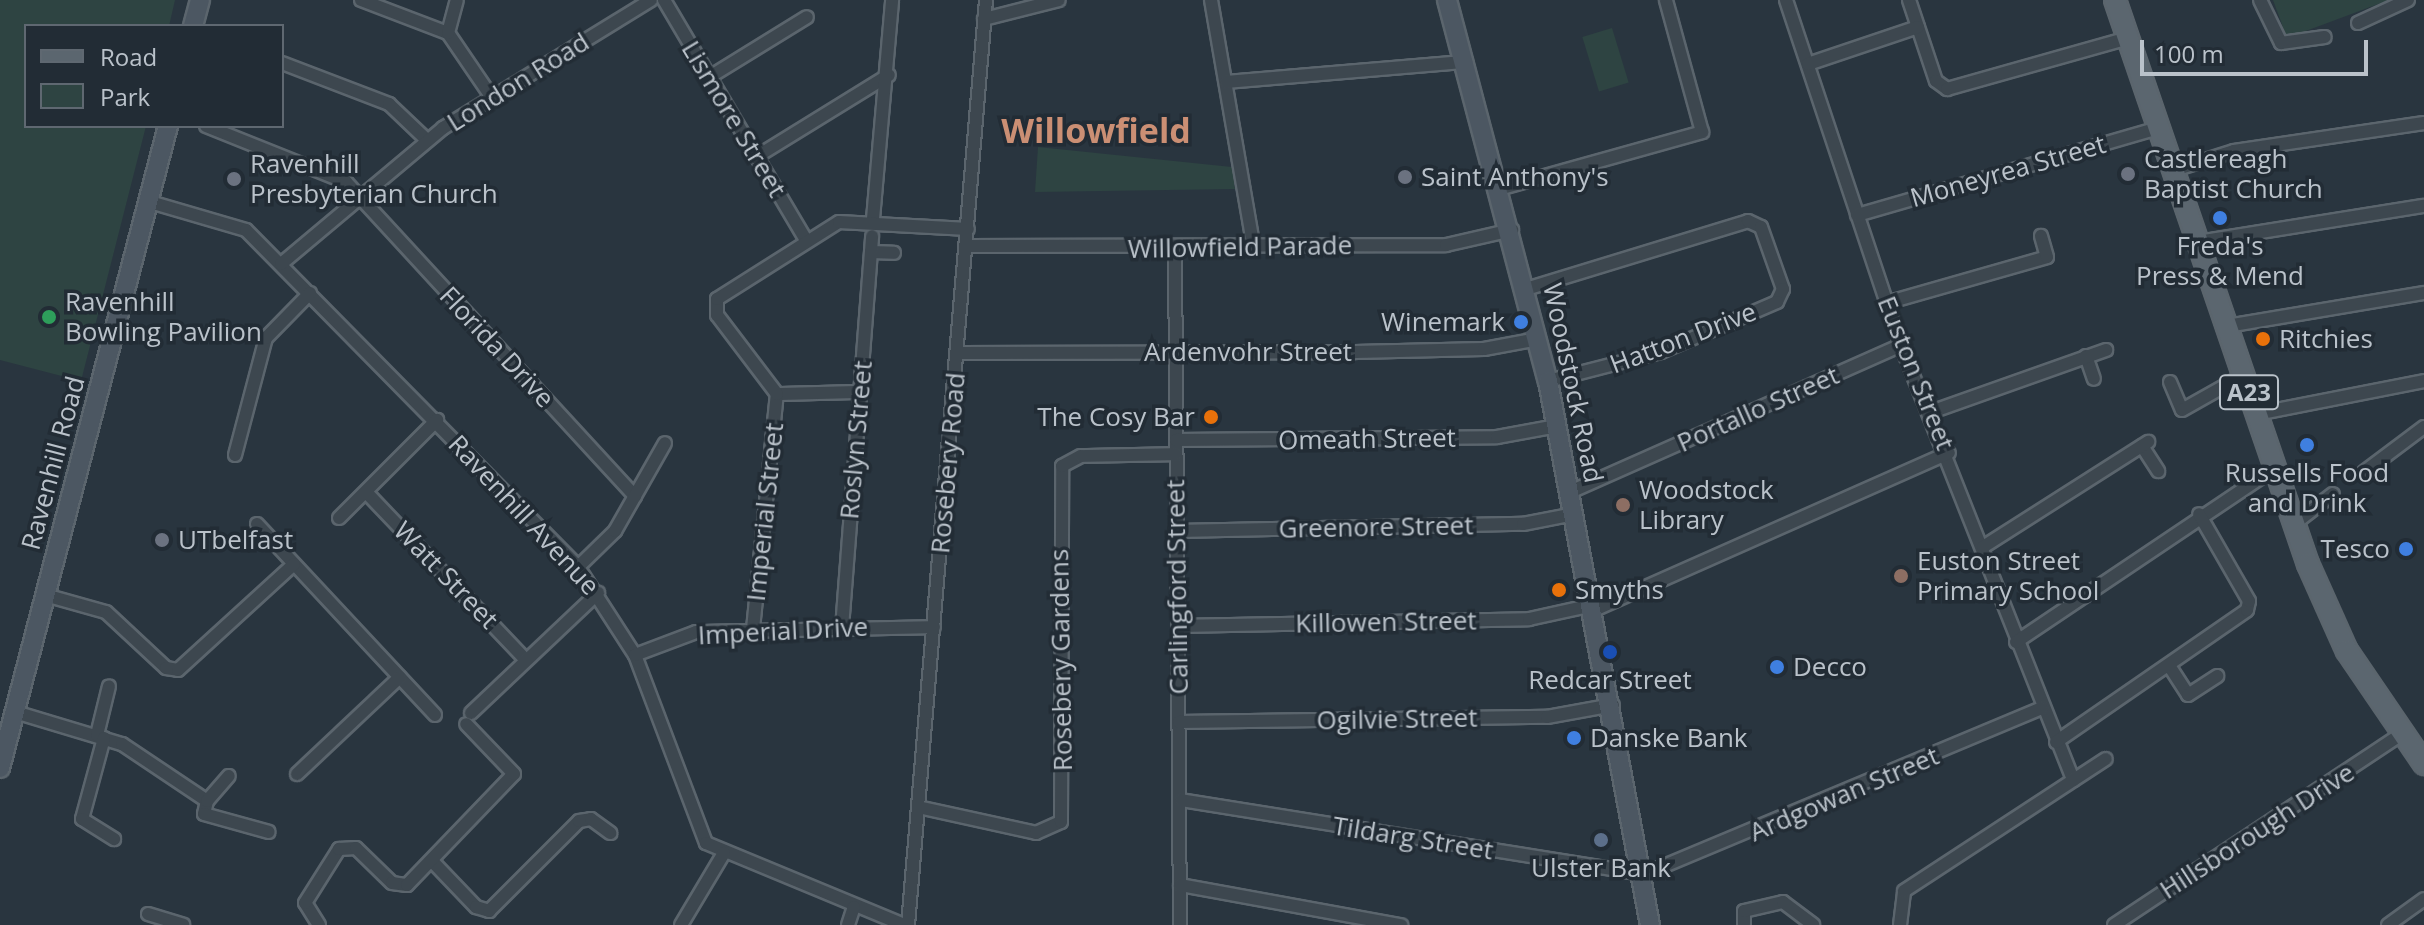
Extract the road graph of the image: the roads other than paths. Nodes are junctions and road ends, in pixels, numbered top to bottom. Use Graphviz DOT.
graph roads {
  1 [pos="200,0"];
  2 [pos="361,0"];
  3 [pos="457,0"];
  4 [pos="651,0"];
  5 [pos="664,0"];
  6 [pos="892,0"];
  7 [pos="986,0"];
  8 [pos="1059,0"];
  9 [pos="1211,0"];
  10 [pos="1447,0"];
  11 [pos="1666,0"];
  12 [pos="1786,0"];
  13 [pos="1909,0"];
  14 [pos="2115,0"];
  15 [pos="2260,0"];
  16 [pos="2408,0"];
  17 [pos="807,17"];
  18 [pos="984,19"];
  19 [pos="2358,23"];
  20 [pos="194,24"];
  21 [pos="1918,27"];
  22 [pos="448,33"];
  23 [pos="2325,37"];
  24 [pos="2128,38"];
  25 [pos="1466,62"];
  26 [pos="284,64"];
  27 [pos="1808,64"];
  28 [pos="889,75"];
  29 [pos="708,78"];
  30 [pos="1226,82"];
  31 [pos="491,96"];
  32 [pos="2424,123"];
  33 [pos="168,128"];
  34 [pos="211,128"];
  35 [pos="2159,128"];
  36 [pos="427,140"];
  37 [pos="756,157"];
  38 [pos="2174,170"];
  39 [pos="1502,188"];
  40 [pos="361,197"];
  41 [pos="150,202"];
  42 [pos="2424,206"];
  43 [pos="1857,215"];
  44 [pos="873,219"];
  45 [pos="968,229"];
  46 [pos="1512,230"];
  47 [pos="872,236"];
  48 [pos="2041,236"];
  49 [pos="805,238"];
  50 [pos="2198,242"];
  51 [pos="966,246"];
  52 [pos="1175,248"];
  53 [pos="1254,248"];
  54 [pos="871,252"];
  55 [pos="894,253"];
  56 [pos="281,264"];
  57 [pos="1526,289"];
  58 [pos="310,293"];
  59 [pos="2424,293"];
  60 [pos="1886,303"];
  61 [pos="2227,326"];
  62 [pos="1538,339"];
  63 [pos="1901,345"];
  64 [pos="2106,350"];
  65 [pos="1176,352"];
  66 [pos="957,353"];
  67 [pos="2086,356"];
  68 [pos="2244,375"];
  69 [pos="2094,379"];
  70 [pos="1548,381"];
  71 [pos="2424,381"];
  72 [pos="2170,382"];
  73 [pos="860,392"];
  74 [pos="777,394"];
  75 [pos="1931,412"];
  76 [pos="2256,414"];
  77 [pos="437,420"];
  78 [pos="1557,426"];
  79 [pos="2424,427"];
  80 [pos="1176,440"];
  81 [pos="665,443"];
  82 [pos="1949,453"];
  83 [pos="1176,454"];
  84 [pos="235,455"];
  85 [pos="2275,468"];
  86 [pos="2158,471"];
  87 [pos="2364,472"];
  88 [pos="366,492"];
  89 [pos="1570,492"];
  90 [pos="2333,494"];
  91 [pos="635,496"];
  92 [pos="1575,514"];
  93 [pos="2199,514"];
  94 [pos="339,518"];
  95 [pos="257,524"];
  96 [pos="2294,524"];
  97 [pos="1177,531"];
  98 [pos="1983,547"];
  99 [pos="294,564"];
  100 [pos="578,567"];
  101 [pos="598,593"];
  102 [pos="45,595"];
  103 [pos="1594,612"];
  104 [pos="1178,626"];
  105 [pos="934,627"];
  106 [pos="842,628"];
  107 [pos="753,629"];
  108 [pos="2016,642"];
  109 [pos="635,655"];
  110 [pos="525,659"];
  111 [pos="2170,667"];
  112 [pos="2217,676"];
  113 [pos="400,677"];
  114 [pos="109,686"];
  115 [pos="1613,705"];
  116 [pos="2042,708"];
  117 [pos="15,712"];
  118 [pos="435,715"];
  119 [pos="1179,722"];
  120 [pos="2400,735"];
  121 [pos="100,737"];
  122 [pos="2056,742"];
  123 [pos="2106,759"];
  124 [pos="2424,764"];
  125 [pos="0,768"];
  126 [pos="297,774"];
  127 [pos="229,776"];
  128 [pos="2073,780"];
  129 [pos="1181,800"];
  130 [pos="207,801"];
  131 [pos="918,807"];
  132 [pos="269,832"];
  133 [pos="610,833"];
  134 [pos="114,839"];
  135 [pos="724,853"];
  136 [pos="432,861"];
  137 [pos="1645,874"];
  138 [pos="1180,885"];
  139 [pos="2424,899"];
  140 [pos="854,907"];
  141 [pos="482,911"];
  142 [pos="148,914"];
  143 [pos="1744,924"];
  144 [pos="183,925"];
  145 [pos="319,925"];
  146 [pos="479,925"];
  147 [pos="681,925"];
  148 [pos="848,925"];
  149 [pos="906,925"];
  150 [pos="1180,925"];
  151 [pos="1401,925"];
  152 [pos="1650,925"];
  153 [pos="1813,925"];
  154 [pos="1900,925"];
  155 [pos="2114,925"];
  156 [pos="2388,925"];
  1 -- 20 [label="street"];
  2 -- 22 [label="street"];
  3 -- 22 [label="street"];
  4 -- 31 [label="street, London Road"];
  5 -- 29 [label="street, Lismore Street"];
  6 -- 28 [label="street"];
  7 -- 18 [label="street, Rosebery Road"];
  8 -- 18 [label="street"];
  9 -- 30 [label="street"];
  10 -- 25 [label="street, Woodstock Road"];
  11 -- 39 [label="street"];
  12 -- 27 [label="street, Euston Street"];
  13 -- 21 [label="street"];
  14 -- 24 [label="main road, A23"];
  15 -- 23 [label="street"];
  16 -- 19 [label="street"];
  17 -- 29 [label="street"];
  18 -- 45 [label="street, Rosebery Road"];
  21 -- 24 [label="street"];
  21 -- 27 [label="street"];
  22 -- 31 [label="street"];
  24 -- 35 [label="main road, A23"];
  25 -- 30 [label="street"];
  25 -- 39 [label="street, Woodstock Road"];
  26 -- 36 [label="street"];
  27 -- 43 [label="street, Euston Street"];
  28 -- 37 [label="street"];
  28 -- 44 [label="street"];
  29 -- 37 [label="street, Lismore Street"];
  30 -- 53 [label="street"];
  31 -- 36 [label="street, London Road"];
  32 -- 38 [label="street"];
  33 -- 41 [label="street, Ravenhill Road"];
  34 -- 40 [label="street, Florida Drive"];
  35 -- 38 [label="main road, A23"];
  35 -- 43 [label="street, Moneyrea Street"];
  36 -- 40 [label="street, London Road"];
  37 -- 49 [label="street, Lismore Street"];
  38 -- 50 [label="main road, A23"];
  39 -- 46 [label="street, Woodstock Road"];
  40 -- 56 [label="street, London Road"];
  40 -- 91 [label="street, Florida Drive"];
  41 -- 56 [label="street, Ravenhill Avenue"];
  41 -- 102 [label="street, Ravenhill Road"];
  42 -- 50 [label="street"];
  43 -- 60 [label="street, Euston Street"];
  44 -- 45 [label="street, Imperial Street"];
  44 -- 49 [label="street, Imperial Street"];
  45 -- 51 [label="street, Rosebery Road"];
  46 -- 53 [label="street, Willowfield Parade"];
  46 -- 57 [label="street, Woodstock Road"];
  47 -- 54 [label="street, Roslyn Street"];
  48 -- 60 [label="street"];
  49 -- 74 [label="street, Imperial Street"];
  50 -- 61 [label="main road, A23"];
  51 -- 52 [label="street, Willowfield Parade"];
  51 -- 66 [label="street, Rosebery Road"];
  52 -- 53 [label="street, Willowfield Parade"];
  52 -- 65 [label="street, Carlingford Street"];
  54 -- 55 [label="street"];
  54 -- 73 [label="street, Roslyn Street"];
  56 -- 58 [label="street, Ravenhill Avenue"];
  57 -- 62 [label="street, Woodstock Road"];
  57 -- 70 [label="street, Hatton Drive"];
  58 -- 77 [label="street, Ravenhill Avenue"];
  58 -- 84 [label="street"];
  59 -- 61 [label="street"];
  60 -- 63 [label="street, Euston Street"];
  61 -- 68 [label="main road, A23"];
  62 -- 65 [label="street, Ardenvohr Street"];
  62 -- 70 [label="street, Woodstock Road"];
  63 -- 75 [label="street, Euston Street"];
  63 -- 89 [label="street, Portallo Street"];
  64 -- 67 [label="street"];
  65 -- 66 [label="street, Ardenvohr Street"];
  65 -- 80 [label="street, Carlingford Street"];
  66 -- 105 [label="street, Rosebery Road"];
  67 -- 69 [label="street"];
  67 -- 75 [label="street"];
  68 -- 72 [label="street"];
  68 -- 76 [label="main road, A23"];
  70 -- 78 [label="street, Woodstock Road"];
  71 -- 76 [label="street"];
  73 -- 74 [label="street, Imperial Street"];
  73 -- 106 [label="street, Roslyn Street"];
  74 -- 107 [label="street, Imperial Street"];
  75 -- 82 [label="street, Euston Street"];
  76 -- 85 [label="main road, A23"];
  77 -- 88 [label="street"];
  77 -- 100 [label="street, Ravenhill Avenue"];
  78 -- 80 [label="street, Omeath Street"];
  78 -- 89 [label="street, Woodstock Road"];
  79 -- 87 [label="street"];
  80 -- 83 [label="street, Carlingford Street"];
  81 -- 91 [label="street"];
  82 -- 98 [label="street, Euston Street"];
  82 -- 103 [label="street"];
  83 -- 97 [label="street, Carlingford Street"];
  83 -- 131 [label="street, Rosebery Gardens"];
  85 -- 93 [label="street"];
  85 -- 96 [label="main road, A23"];
  86 -- 98 [label="street"];
  88 -- 94 [label="street"];
  88 -- 110 [label="street, Watt Street"];
  89 -- 92 [label="street, Woodstock Road"];
  90 -- 96 [label="street"];
  91 -- 100 [label="street"];
  92 -- 97 [label="street, Greenore Street"];
  92 -- 103 [label="street, Woodstock Road"];
  93 -- 108 [label="street"];
  93 -- 111 [label="street"];
  95 -- 99 [label="street"];
  96 -- 120 [label="main road, A23"];
  97 -- 104 [label="street, Carlingford Street"];
  98 -- 108 [label="street, Euston Street"];
  99 -- 102 [label="street"];
  99 -- 113 [label="street"];
  100 -- 101 [label="street, Ravenhill Avenue"];
  101 -- 109 [label="street, Ravenhill Avenue"];
  101 -- 110 [label="street"];
  102 -- 117 [label="street, Ravenhill Road"];
  103 -- 104 [label="street, Killowen Street"];
  103 -- 115 [label="street, Woodstock Road"];
  104 -- 119 [label="street, Carlingford Street"];
  105 -- 106 [label="street, Imperial Drive"];
  105 -- 131 [label="street, Rosebery Road"];
  106 -- 107 [label="street, Imperial Drive"];
  107 -- 109 [label="street, Imperial Drive"];
  108 -- 116 [label="street, Euston Street"];
  109 -- 135 [label="street, Ravenhill Avenue"];
  110 -- 136 [label="street"];
  111 -- 112 [label="street"];
  111 -- 122 [label="street"];
  113 -- 118 [label="street"];
  113 -- 126 [label="street"];
  114 -- 121 [label="street"];
  115 -- 119 [label="street, Ogilvie Street"];
  115 -- 137 [label="street, Woodstock Road"];
  116 -- 122 [label="street, Euston Street"];
  116 -- 137 [label="street, Ardgowan Street"];
  117 -- 121 [label="street"];
  117 -- 125 [label="street, Ravenhill Road"];
  119 -- 129 [label="street, Carlingford Street"];
  120 -- 124 [label="main road, A23"];
  120 -- 155 [label="street, Hillsborough Drive"];
  121 -- 130 [label="street"];
  121 -- 134 [label="street"];
  122 -- 128 [label="street, Euston Street"];
  123 -- 128 [label="street"];
  127 -- 130 [label="street"];
  128 -- 154 [label="street"];
  129 -- 137 [label="street, Tildarg Street"];
  129 -- 138 [label="street, Carlingford Street"];
  130 -- 132 [label="street"];
  131 -- 149 [label="street, Rosebery Road"];
  133 -- 141 [label="street"];
  135 -- 140 [label="street, Ravenhill Avenue"];
  135 -- 147 [label="street"];
  136 -- 141 [label="street"];
  136 -- 145 [label="street"];
  137 -- 152 [label="street, Woodstock Road"];
  138 -- 150 [label="street, Carlingford Street"];
  138 -- 151 [label="street"];
  139 -- 156 [label="street"];
  140 -- 148 [label="street"];
  140 -- 149 [label="street, Ravenhill Avenue"];
  141 -- 146 [label="street"];
  142 -- 144 [label="street"];
  143 -- 153 [label="street"];
}
